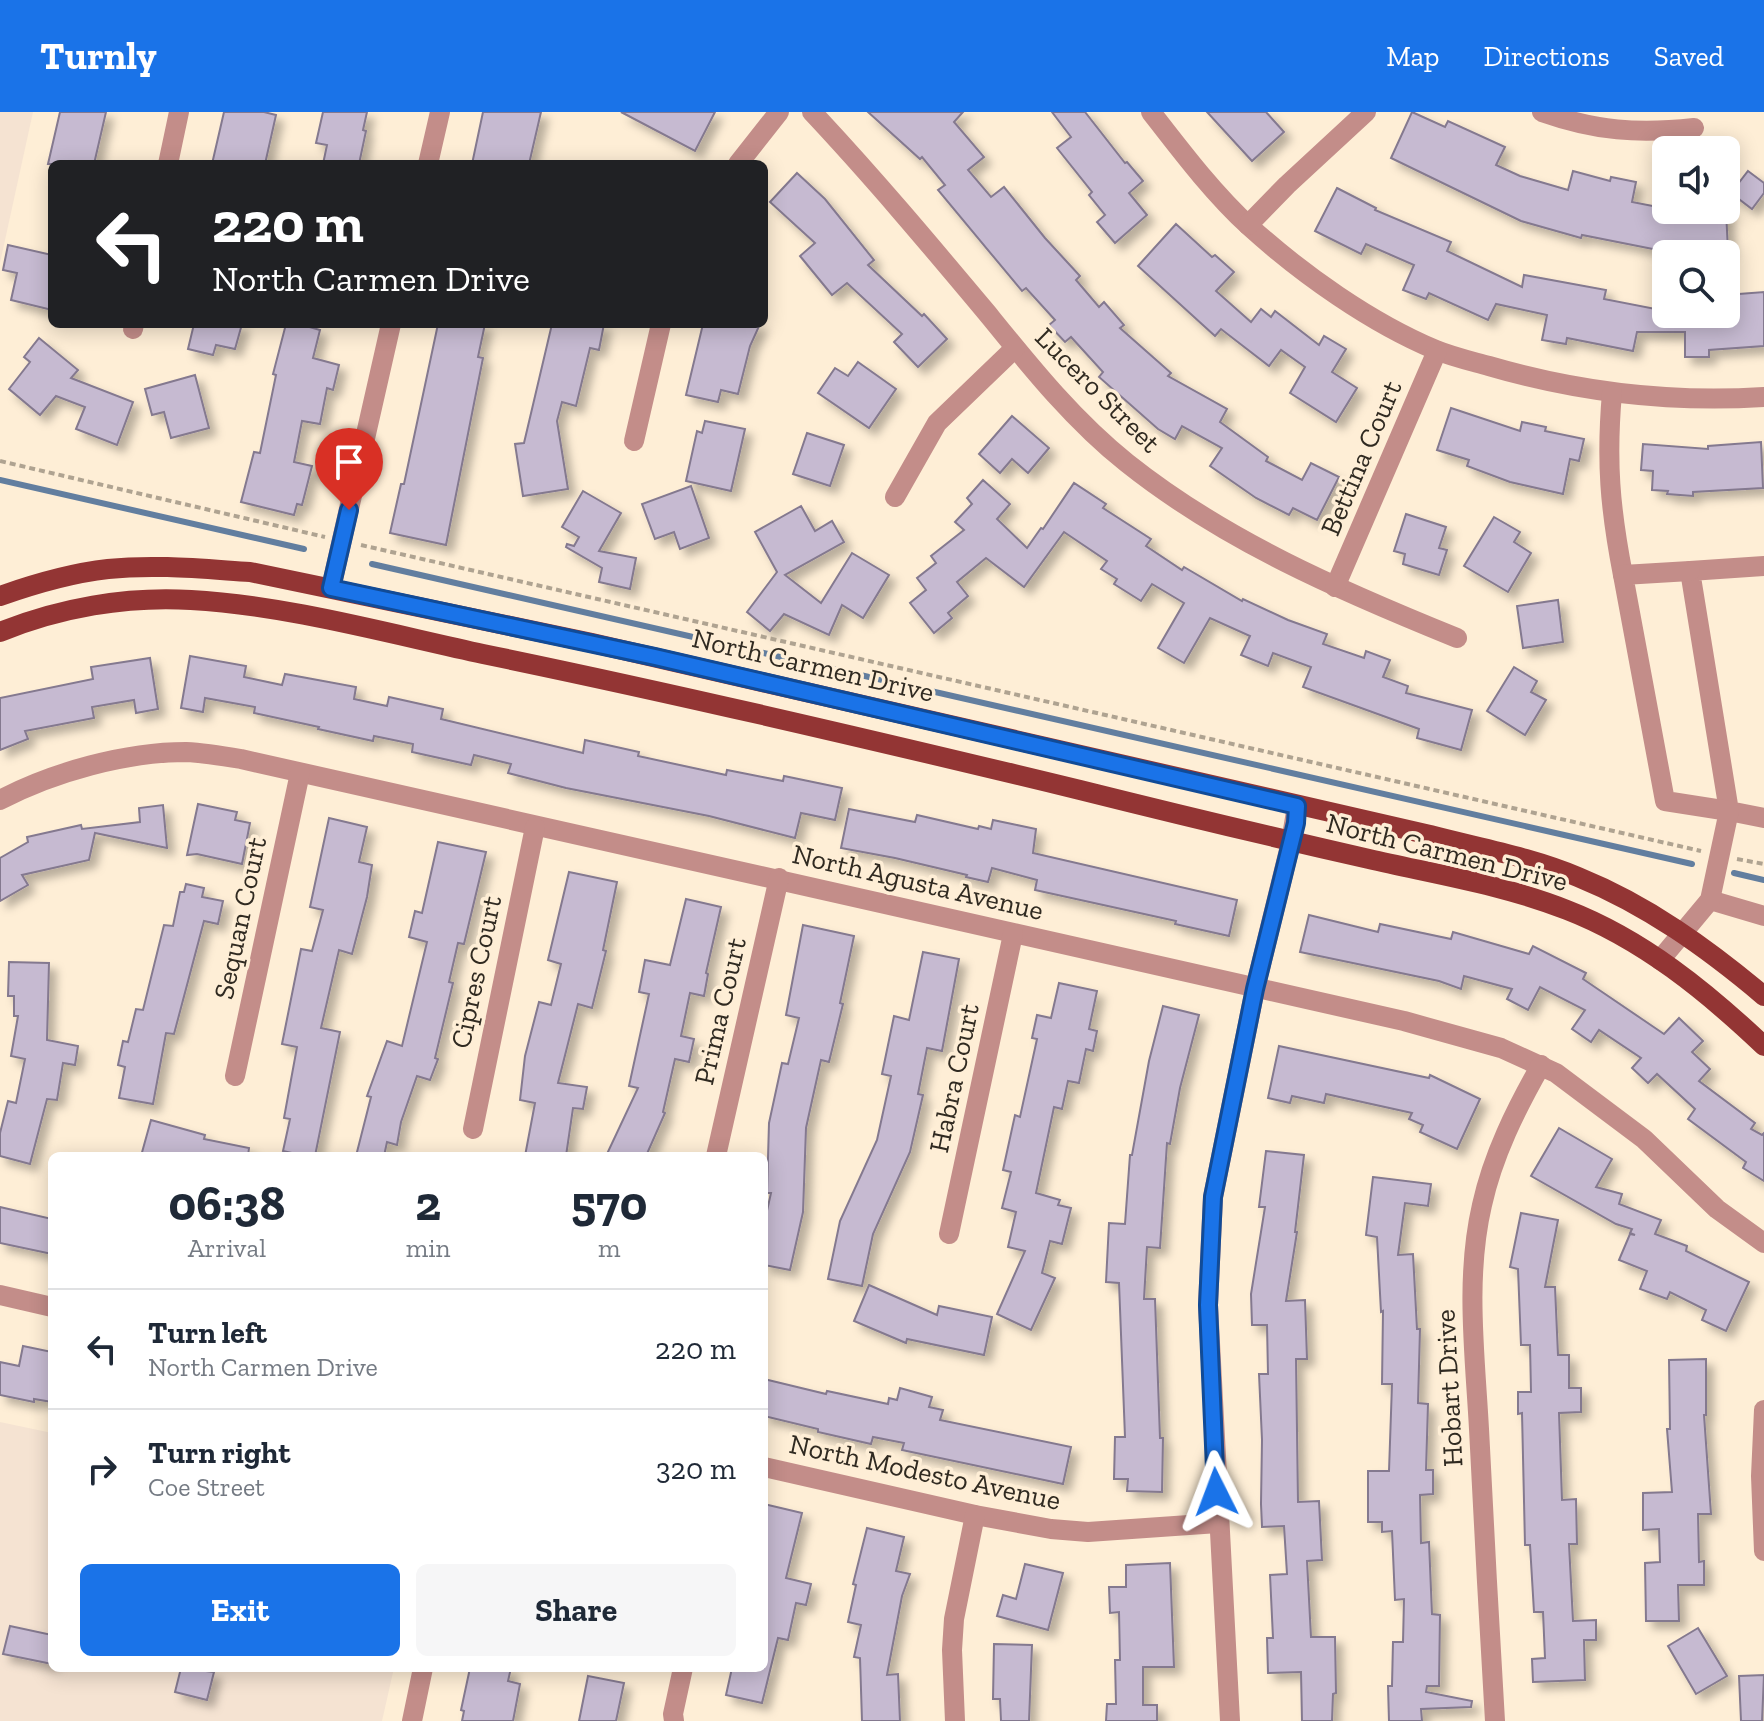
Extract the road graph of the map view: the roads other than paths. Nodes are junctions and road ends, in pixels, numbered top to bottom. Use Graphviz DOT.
graph roads {
  1 [pos="179,112"];
  2 [pos="440,112"];
  3 [pos="779,112"];
  4 [pos="812,112"];
  5 [pos="1151,112"];
  6 [pos="1366,112"];
  7 [pos="1542,112"];
  8 [pos="1694,128"];
  9 [pos="169,160"];
  10 [pos="429,160"];
  11 [pos="741,160"];
  12 [pos="1248,225"];
  13 [pos="390,328"];
  14 [pos="660,328"];
  15 [pos="1015,348"];
  16 [pos="1437,351"];
  17 [pos="1612,393"];
  18 [pos="1764,397"];
  19 [pos="634,441"];
  20 [pos="895,497"];
  21 [pos="1764,566"];
  22 [pos="1690,571"];
  23 [pos="1623,575"];
  24 [pos="1335,587"];
  25 [pos="331,588"];
  26 [pos="0,596"];
  27 [pos="0,632"];
  28 [pos="1457,638"];
  29 [pos="300,773"];
  30 [pos="0,800"];
  31 [pos="1297,806"];
  32 [pos="1729,811"];
  33 [pos="1764,818"];
  34 [pos="535,827"];
  35 [pos="1291,842"];
  36 [pos="779,878"];
  37 [pos="1710,900"];
  38 [pos="1764,916"];
  39 [pos="1680,933"];
  40 [pos="1013,934"];
  41 [pos="1660,960"];
  42 [pos="1255,989"];
  43 [pos="1764,996"];
  44 [pos="1764,1046"];
  45 [pos="1541,1065"];
  46 [pos="235,1076"];
  47 [pos="473,1129"];
  48 [pos="717,1152"];
  49 [pos="949,1234"];
  50 [pos="1764,1243"];
  51 [pos="6,1296"];
  52 [pos="48,1306"];
  53 [pos="1764,1410"];
  54 [pos="768,1468"];
  55 [pos="975,1515"];
  56 [pos="1218,1523"];
  57 [pos="1764,1551"];
  58 [pos="422,1672"];
  59 [pos="682,1672"];
  60 [pos="412,1721"];
  61 [pos="674,1721"];
  62 [pos="955,1721"];
  63 [pos="1230,1721"];
  64 [pos="1495,1721"];
  1 -- 9 [label="street"];
  2 -- 10 [label="street"];
  3 -- 11 [label="street"];
  4 -- 15 [label="street, Lucero Street"];
  5 -- 12 [label="street"];
  6 -- 12 [label="street"];
  7 -- 8 [label="street"];
  12 -- 16 [label="street"];
  13 -- 25 [label="street"];
  14 -- 19 [label="street"];
  15 -- 20 [label="street"];
  15 -- 24 [label="street, Lucero Street"];
  16 -- 17 [label="street"];
  16 -- 24 [label="street, Bettina Court"];
  17 -- 18 [label="street"];
  17 -- 23 [label="street"];
  21 -- 22 [label="street"];
  22 -- 23 [label="street"];
  22 -- 32 [label="street"];
  23 -- 32 [label="street"];
  24 -- 28 [label="street, Lucero Street"];
  25 -- 26 [label="main road, North Carmen Drive"];
  25 -- 31 [label="main road, North Carmen Drive"];
  27 -- 35 [label="main road, North Carmen Drive"];
  29 -- 30 [label="street, North Agusta Avenue"];
  29 -- 34 [label="street, North Agusta Avenue"];
  29 -- 46 [label="street, Sequan Court"];
  31 -- 35 [label="street"];
  31 -- 39 [label="main road, North Carmen Drive"];
  32 -- 33 [label="street"];
  32 -- 37 [label="street"];
  34 -- 36 [label="street, North Agusta Avenue"];
  34 -- 47 [label="street, Cipres Court"];
  35 -- 41 [label="main road, North Carmen Drive"];
  35 -- 42 [label="street"];
  36 -- 40 [label="street, North Agusta Avenue"];
  36 -- 48 [label="street, Prima Court"];
  37 -- 38 [label="street"];
  37 -- 39 [label="street"];
  39 -- 41 [label="street"];
  39 -- 43 [label="main road, North Carmen Drive"];
  40 -- 42 [label="street, North Agusta Avenue"];
  40 -- 49 [label="street, Habra Court"];
  41 -- 44 [label="main road, North Carmen Drive"];
  42 -- 45 [label="street, North Agusta Avenue"];
  42 -- 56 [label="street"];
  45 -- 50 [label="street, North Agusta Avenue"];
  45 -- 64 [label="street, Hobart Drive"];
  51 -- 52 [label="street"];
  53 -- 57 [label="street"];
  54 -- 55 [label="street, North Modesto Avenue"];
  55 -- 56 [label="street, North Modesto Avenue"];
  55 -- 62 [label="street"];
  56 -- 63 [label="street"];
  58 -- 60 [label="street"];
  59 -- 61 [label="street"];
}
